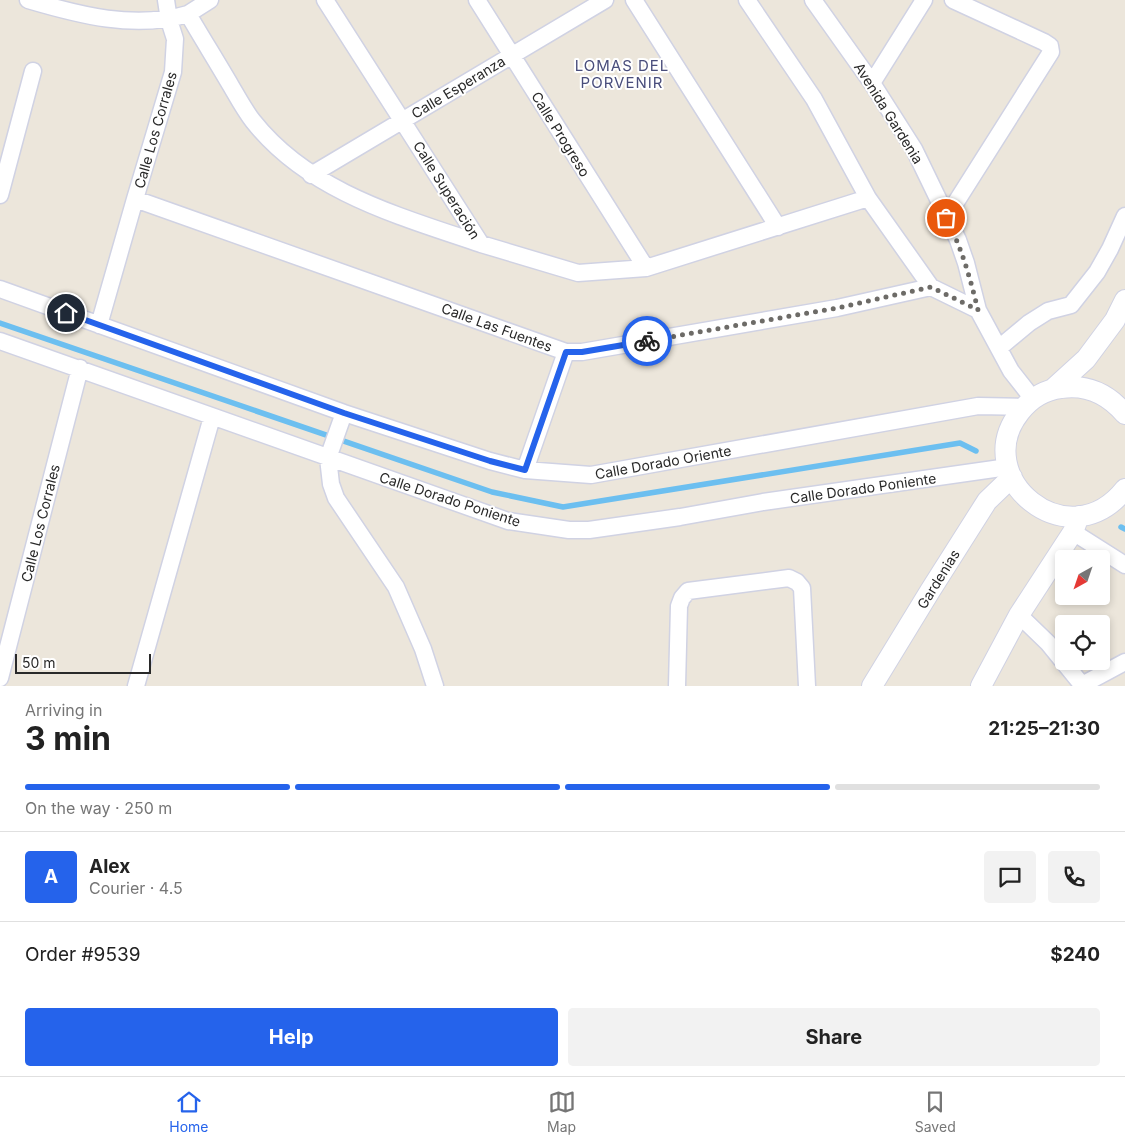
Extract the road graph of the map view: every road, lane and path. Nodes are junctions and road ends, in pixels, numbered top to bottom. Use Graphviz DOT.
graph roads {
  1 [pos="28,0"];
  2 [pos="166,0"];
  3 [pos="210,0"];
  4 [pos="326,0"];
  5 [pos="476,0"];
  6 [pos="605,0"];
  7 [pos="634,0"];
  8 [pos="747,0"];
  9 [pos="813,0"];
  10 [pos="924,0"];
  11 [pos="952,0"];
  12 [pos="188,14"];
  13 [pos="168,20"];
  14 [pos="511,55"];
  15 [pos="33,71"];
  16 [pos="872,83"];
  17 [pos="403,121"];
  18 [pos="311,175"];
  19 [pos="0,195"];
  20 [pos="868,198"];
  21 [pos="135,199"];
  22 [pos="1125,216"];
  23 [pos="946,218"];
  24 [pos="778,227"];
  25 [pos="481,244"];
  26 [pos="646,268"];
  27 [pos="931,287"];
  28 [pos="0,288"];
  29 [pos="1125,300"];
  30 [pos="978,310"];
  31 [pos="99,325"];
  32 [pos="0,341"];
  33 [pos="999,348"];
  34 [pos="566,352"];
  35 [pos="80,368"];
  36 [pos="1053,389"];
  37 [pos="1028,403"];
  38 [pos="1125,414"];
  39 [pos="212,417"];
  40 [pos="341,420"];
  41 [pos="330,454"];
  42 [pos="525,470"];
  43 [pos="1010,472"];
  44 [pos="1125,489"];
  45 [pos="1076,524"];
  46 [pos="1125,565"];
  47 [pos="1018,615"];
  48 [pos="1125,662"];
  49 [pos="0,678"];
  50 [pos="1083,685"];
  51 [pos="136,686"];
  52 [pos="435,686"];
  53 [pos="677,686"];
  54 [pos="807,686"];
  55 [pos="872,686"];
  56 [pos="980,686"];
  1 -- 13 [label="street"];
  2 -- 13 [label="street, Calle Los Corrales"];
  3 -- 12 [label="street"];
  4 -- 17 [label="street, Calle Superación"];
  5 -- 14 [label="street, Calle Progreso"];
  6 -- 14 [label="street, Calle Esperanza"];
  7 -- 24 [label="street"];
  8 -- 20 [label="street"];
  9 -- 16 [label="street, Avenida Gardenia"];
  10 -- 16 [label="street"];
  11 -- 23 [label="street"];
  12 -- 13 [label="street"];
  12 -- 18 [label="street"];
  13 -- 21 [label="street, Calle Los Corrales"];
  14 -- 17 [label="street, Calle Esperanza"];
  14 -- 26 [label="street, Calle Progreso"];
  15 -- 19 [label="street"];
  16 -- 23 [label="street, Avenida Gardenia"];
  17 -- 18 [label="street, Calle Esperanza"];
  17 -- 25 [label="street, Calle Superación"];
  18 -- 25 [label="street"];
  20 -- 24 [label="street, Calle Superación"];
  20 -- 27 [label="street"];
  21 -- 31 [label="street, Calle Los Corrales"];
  21 -- 34 [label="street, Calle Las Fuentes"];
  22 -- 33 [label="street"];
  23 -- 30 [label="street, Avenida Gardenia"];
  24 -- 26 [label="street, Calle Superación"];
  25 -- 26 [label="street, Calle Superación"];
  27 -- 30 [label="street"];
  27 -- 34 [label="street, Calle Las Fuentes"];
  28 -- 31 [label="street, Calle Dorado Oriente"];
  29 -- 36 [label="street"];
  30 -- 33 [label="street, Avenida Gardenia"];
  31 -- 40 [label="street, Calle Dorado Oriente"];
  32 -- 35 [label="street, Calle Dorado Poniente"];
  33 -- 37 [label="street, Avenida Gardenia"];
  34 -- 42 [label="street"];
  35 -- 39 [label="street, Calle Dorado Poniente"];
  35 -- 49 [label="street, Calle Los Corrales"];
  36 -- 37 [label="street"];
  36 -- 38 [label="street"];
  37 -- 42 [label="street, Calle Dorado Oriente"];
  37 -- 43 [label="street"];
  39 -- 41 [label="street, Calle Dorado Poniente"];
  39 -- 51 [label="street"];
  40 -- 41 [label="street"];
  40 -- 42 [label="street, Calle Dorado Oriente"];
  41 -- 43 [label="street, Calle Dorado Poniente"];
  41 -- 52 [label="street"];
  43 -- 45 [label="street"];
  43 -- 55 [label="street, Gardenias"];
  44 -- 45 [label="street"];
  45 -- 46 [label="street"];
  45 -- 47 [label="street"];
  47 -- 50 [label="street"];
  47 -- 56 [label="street"];
  48 -- 50 [label="street"];
  53 -- 54 [label="street"];
}
